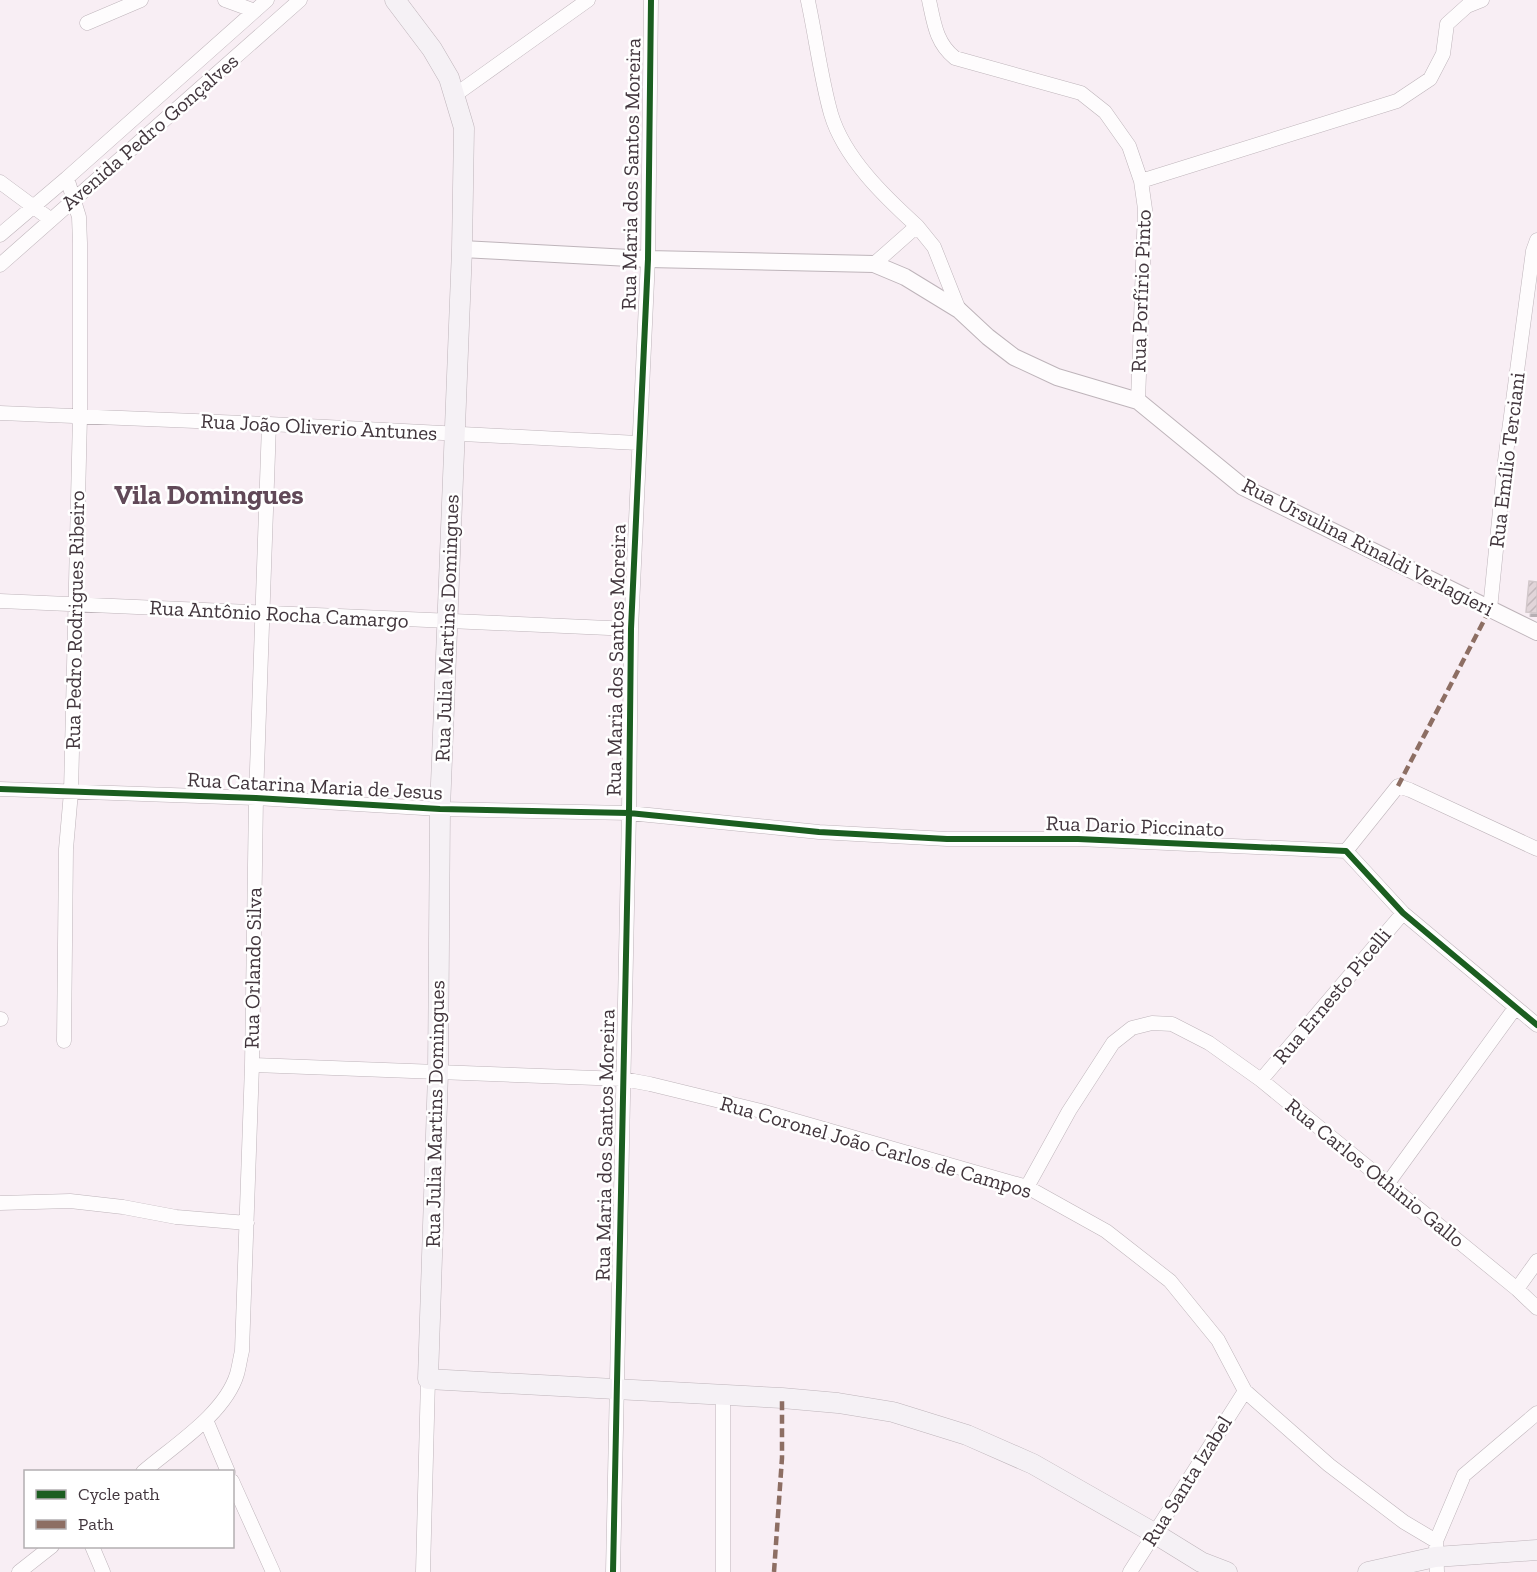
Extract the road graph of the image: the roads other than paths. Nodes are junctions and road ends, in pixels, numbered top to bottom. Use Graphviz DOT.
graph roads {
  1 [pos="141,0"];
  2 [pos="225,0"];
  3 [pos="267,0"];
  4 [pos="300,0"];
  5 [pos="395,0"];
  6 [pos="588,0"];
  7 [pos="651,0"];
  8 [pos="929,0"];
  9 [pos="1482,0"];
  10 [pos="808,1"];
  11 [pos="255,11"];
  12 [pos="87,22"];
  13 [pos="455,95"];
  14 [pos="67,178"];
  15 [pos="1141,181"];
  16 [pos="0,182"];
  17 [pos="75,200"];
  18 [pos="32,206"];
  19 [pos="50,219"];
  20 [pos="917,226"];
  21 [pos="0,235"];
  22 [pos="1537,240"];
  23 [pos="462,249"];
  24 [pos="648,259"];
  25 [pos="874,264"];
  26 [pos="0,265"];
  27 [pos="959,310"];
  28 [pos="1138,401"];
  29 [pos="0,413"];
  30 [pos="80,416"];
  31 [pos="269,424"];
  32 [pos="454,434"];
  33 [pos="638,443"];
  34 [pos="0,602"];
  35 [pos="75,605"];
  36 [pos="1490,609"];
  37 [pos="262,614"];
  38 [pos="446,622"];
  39 [pos="631,629"];
  40 [pos="1537,632"];
  41 [pos="0,789"];
  42 [pos="71,792"];
  43 [pos="256,798"];
  44 [pos="440,809"];
  45 [pos="629,813"];
  46 [pos="1537,849"];
  47 [pos="1346,851"];
  48 [pos="1403,913"];
  49 [pos="1515,1008"];
  50 [pos="1537,1025"];
  51 [pos="64,1041"];
  52 [pos="252,1065"];
  53 [pos="438,1073"];
  54 [pos="623,1079"];
  55 [pos="1261,1080"];
  56 [pos="1388,1183"];
  57 [pos="1027,1187"];
  58 [pos="0,1203"];
  59 [pos="247,1223"];
  60 [pos="1537,1261"];
  61 [pos="1517,1289"];
  62 [pos="1537,1308"];
  63 [pos="428,1378"];
  64 [pos="616,1389"];
  65 [pos="1245,1391"];
  66 [pos="723,1395"];
  67 [pos="1537,1413"];
  68 [pos="206,1420"];
  69 [pos="145,1470"];
  70 [pos="227,1470"];
  71 [pos="234,1485"];
  72 [pos="1154,1533"];
  73 [pos="50,1548"];
  74 [pos="93,1548"];
  75 [pos="1537,1550"];
  76 [pos="1436,1557"];
  77 [pos="20,1572"];
  78 [pos="103,1572"];
  79 [pos="273,1572"];
  80 [pos="423,1572"];
  81 [pos="613,1572"];
  82 [pos="723,1572"];
  83 [pos="1130,1572"];
  84 [pos="1227,1572"];
  85 [pos="1368,1572"];
  1 -- 12 [label="street"];
  2 -- 11 [label="street"];
  3 -- 11 [label="street, Avenida Pedro Gonçalves"];
  4 -- 17 [label="street, Avenida Pedro Gonçalves"];
  5 -- 13 [label="main road, Rua Julia Martins Domingues"];
  6 -- 13 [label="street"];
  7 -- 24 [label="street, Rua Maria dos Santos Moreira"];
  8 -- 15 [label="street, Rua Porfírio Pinto"];
  9 -- 15 [label="street"];
  10 -- 20 [label="street"];
  11 -- 14 [label="street, Avenida Pedro Gonçalves"];
  13 -- 23 [label="main road, Rua Julia Martins Domingues"];
  14 -- 17 [label="street, Rua Pedro Rodrigues Ribeiro"];
  14 -- 18 [label="street, Avenida Pedro Gonçalves"];
  15 -- 28 [label="street, Rua Porfírio Pinto"];
  16 -- 18 [label="street"];
  17 -- 19 [label="street, Avenida Pedro Gonçalves"];
  17 -- 30 [label="street, Rua Pedro Rodrigues Ribeiro"];
  18 -- 19 [label="street"];
  18 -- 21 [label="street, Avenida Pedro Gonçalves"];
  19 -- 26 [label="street, Avenida Pedro Gonçalves"];
  20 -- 25 [label="street"];
  20 -- 27 [label="street"];
  22 -- 36 [label="street, Rua Emílio Terciani"];
  23 -- 24 [label="street, Rua Ursulina Rinaldi Verlagieri"];
  23 -- 32 [label="main road, Rua Julia Martins Domingues"];
  24 -- 25 [label="street, Rua Ursulina Rinaldi Verlagieri"];
  24 -- 33 [label="street, Rua Maria dos Santos Moreira"];
  25 -- 27 [label="street, Rua Ursulina Rinaldi Verlagieri"];
  27 -- 28 [label="street, Rua Ursulina Rinaldi Verlagieri"];
  28 -- 36 [label="street, Rua Ursulina Rinaldi Verlagieri"];
  29 -- 30 [label="street, Rua João Oliverio Antunes"];
  30 -- 31 [label="street, Rua João Oliverio Antunes"];
  30 -- 35 [label="street, Rua Pedro Rodrigues Ribeiro"];
  31 -- 32 [label="street, Rua João Oliverio Antunes"];
  31 -- 37 [label="street, Rua Orlando Silva"];
  32 -- 33 [label="street, Rua João Oliverio Antunes"];
  32 -- 38 [label="main road, Rua Julia Martins Domingues"];
  33 -- 39 [label="street, Rua Maria dos Santos Moreira"];
  34 -- 35 [label="street, Rua Antônio Rocha Camargo"];
  35 -- 37 [label="street, Rua Antônio Rocha Camargo"];
  35 -- 42 [label="street, Rua Pedro Rodrigues Ribeiro"];
  36 -- 40 [label="street, Rua Ursulina Rinaldi Verlagieri"];
  37 -- 38 [label="street, Rua Antônio Rocha Camargo"];
  37 -- 43 [label="street, Rua Orlando Silva"];
  38 -- 39 [label="street, Rua Antônio Rocha Camargo"];
  38 -- 44 [label="main road, Rua Julia Martins Domingues"];
  39 -- 45 [label="street, Rua Maria dos Santos Moreira"];
  41 -- 42 [label="street, Rua Catarina Maria de Jesus"];
  42 -- 43 [label="street, Rua Catarina Maria de Jesus"];
  42 -- 51 [label="street, Rua Pedro Rodrigues Ribeiro"];
  43 -- 44 [label="street, Rua Catarina Maria de Jesus"];
  43 -- 52 [label="street, Rua Orlando Silva"];
  44 -- 45 [label="street, Rua Catarina Maria de Jesus"];
  44 -- 53 [label="main road, Rua Julia Martins Domingues"];
  45 -- 47 [label="street, Rua Dario Piccinato"];
  45 -- 54 [label="street, Rua Maria dos Santos Moreira"];
  46 -- 47 [label="street"];
  47 -- 48 [label="street"];
  48 -- 49 [label="street"];
  48 -- 55 [label="street, Rua Ernesto Picelli"];
  49 -- 50 [label="street"];
  49 -- 56 [label="street"];
  52 -- 53 [label="street, Rua Coronel João Carlos de Campos"];
  52 -- 59 [label="street, Rua Orlando Silva"];
  53 -- 54 [label="street, Rua Coronel João Carlos de Campos"];
  53 -- 63 [label="main road, Rua Julia Martins Domingues"];
  54 -- 57 [label="street, Rua Coronel João Carlos de Campos"];
  54 -- 64 [label="street, Rua Maria dos Santos Moreira"];
  55 -- 56 [label="street, Rua Carlos Othinio Gallo"];
  55 -- 57 [label="street, Rua Carlos Othinio Gallo"];
  56 -- 61 [label="street, Rua Carlos Othinio Gallo"];
  57 -- 65 [label="street, Rua Coronel João Carlos de Campos"];
  58 -- 59 [label="street"];
  59 -- 68 [label="street, Rua Orlando Silva"];
  60 -- 61 [label="street"];
  61 -- 62 [label="street, Rua Carlos Othinio Gallo"];
  63 -- 64 [label="main road"];
  63 -- 80 [label="street"];
  64 -- 66 [label="main road"];
  64 -- 81 [label="street, Rua Maria dos Santos Moreira"];
  65 -- 72 [label="street, Rua Santa Izabel"];
  65 -- 76 [label="street, Rua Coronel João Carlos de Campos"];
  66 -- 72 [label="main road"];
  66 -- 82 [label="street"];
  67 -- 76 [label="street"];
  68 -- 69 [label="street, Rua Orlando Silva"];
  68 -- 70 [label="street"];
  71 -- 79 [label="street"];
  72 -- 83 [label="street, Rua Santa Izabel"];
  72 -- 84 [label="main road"];
  73 -- 77 [label="street"];
  74 -- 78 [label="street"];
  75 -- 76 [label="main road"];
  76 -- 85 [label="main road"];
}
